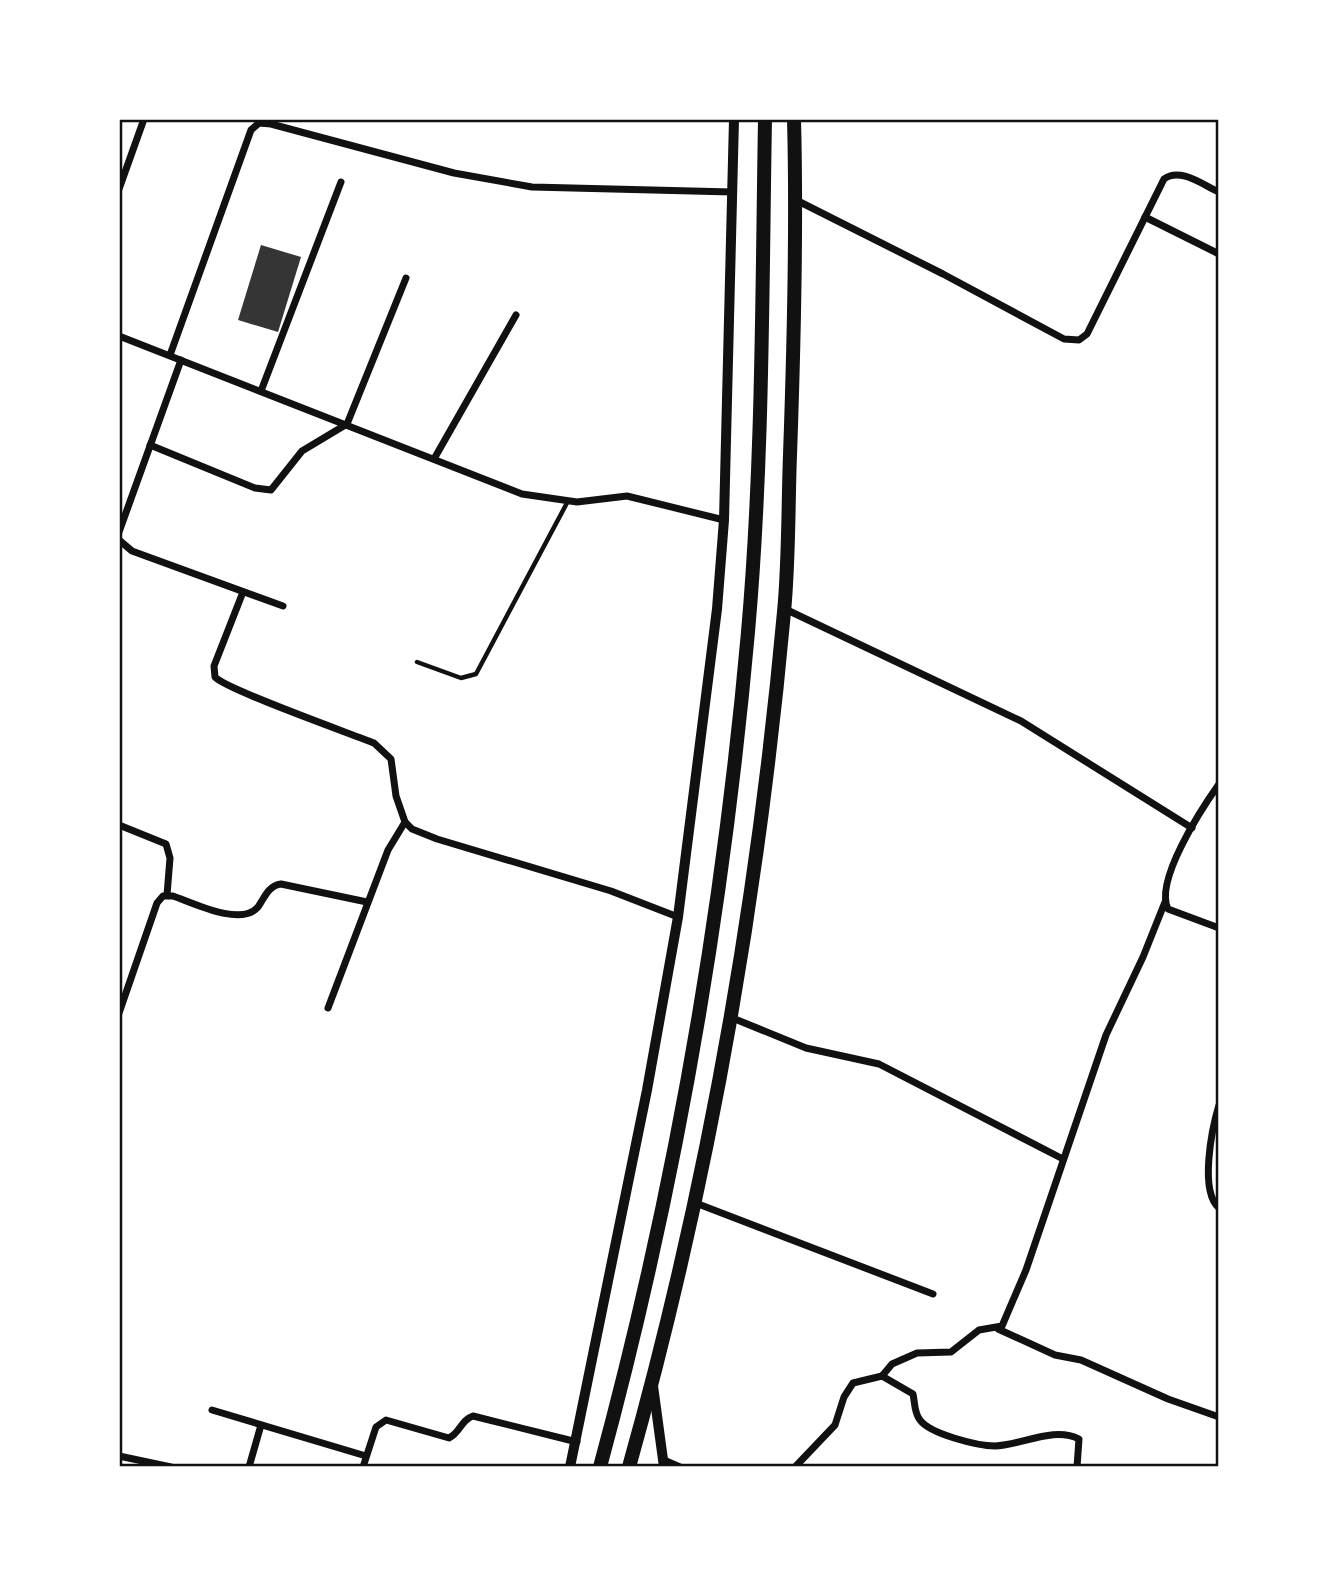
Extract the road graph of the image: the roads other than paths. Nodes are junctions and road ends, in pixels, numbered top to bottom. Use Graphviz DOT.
graph roads {
  1 [pos="144,119"];
  2 [pos="734,119"];
  3 [pos="765,119"];
  4 [pos="794,119"];
  5 [pos="341,182"];
  6 [pos="119,189"];
  7 [pos="733,192"];
  8 [pos="1219,192"];
  9 [pos="796,200"];
  10 [pos="1145,217"];
  11 [pos="1219,254"];
  12 [pos="406,278"];
  13 [pos="516,315"];
  14 [pos="119,336"];
  15 [pos="170,355"];
  16 [pos="181,360"];
  17 [pos="261,391"];
  18 [pos="347,424"];
  19 [pos="150,444"];
  20 [pos="434,458"];
  21 [pos="568,501"];
  22 [pos="724,520"];
  23 [pos="119,532"];
  24 [pos="119,540"];
  25 [pos="243,592"];
  26 [pos="283,606"];
  27 [pos="785,609"];
  28 [pos="417,662"];
  29 [pos="1219,784"];
  30 [pos="405,822"];
  31 [pos="119,825"];
  32 [pos="1192,828"];
  33 [pos="167,895"];
  34 [pos="367,902"];
  35 [pos="1165,902"];
  36 [pos="678,917"];
  37 [pos="1219,928"];
  38 [pos="328,1008"];
  39 [pos="119,1013"];
  40 [pos="730,1017"];
  41 [pos="1219,1105"];
  42 [pos="1063,1159"];
  43 [pos="693,1202"];
  44 [pos="1219,1208"];
  45 [pos="933,1294"];
  46 [pos="998,1329"];
  47 [pos="882,1376"];
  48 [pos="653,1383"];
  49 [pos="212,1410"];
  50 [pos="1219,1417"];
  51 [pos="261,1425"];
  52 [pos="577,1442"];
  53 [pos="119,1456"];
  54 [pos="366,1456"];
  55 [pos="664,1464"];
  56 [pos="154,1465"];
  57 [pos="171,1467"];
  58 [pos="249,1467"];
  59 [pos="363,1467"];
  60 [pos="569,1467"];
  61 [pos="600,1467"];
  62 [pos="629,1467"];
  63 [pos="680,1467"];
  64 [pos="795,1467"];
  65 [pos="1077,1467"];
  1 -- 6 [label="street"];
  2 -- 7 [label="street"];
  3 -- 61 [label="highway"];
  4 -- 9 [label="highway"];
  5 -- 17 [label="street"];
  7 -- 15 [label="street"];
  7 -- 22 [label="street"];
  8 -- 10 [label="street"];
  9 -- 10 [label="street"];
  9 -- 27 [label="highway"];
  10 -- 11 [label="street"];
  12 -- 18 [label="street"];
  13 -- 20 [label="street"];
  14 -- 15 [label="street"];
  15 -- 16 [label="street"];
  16 -- 17 [label="street"];
  16 -- 19 [label="street"];
  17 -- 18 [label="street"];
  18 -- 19 [label="street"];
  18 -- 20 [label="street"];
  19 -- 23 [label="street"];
  20 -- 21 [label="street"];
  21 -- 22 [label="street"];
  21 -- 28 [label="lane"];
  22 -- 36 [label="street"];
  24 -- 25 [label="street"];
  25 -- 26 [label="street"];
  25 -- 30 [label="street"];
  27 -- 32 [label="street"];
  27 -- 40 [label="highway"];
  29 -- 32 [label="street"];
  30 -- 34 [label="street"];
  30 -- 36 [label="street"];
  31 -- 33 [label="street"];
  32 -- 35 [label="street"];
  33 -- 34 [label="street"];
  33 -- 39 [label="street"];
  34 -- 38 [label="street"];
  35 -- 37 [label="street"];
  35 -- 42 [label="street"];
  36 -- 52 [label="street"];
  40 -- 42 [label="street"];
  40 -- 43 [label="highway"];
  41 -- 44 [label="street"];
  42 -- 46 [label="street"];
  43 -- 45 [label="street"];
  43 -- 48 [label="highway"];
  46 -- 47 [label="street"];
  46 -- 50 [label="street"];
  47 -- 64 [label="street"];
  47 -- 65 [label="street"];
  48 -- 55 [label="street"];
  48 -- 62 [label="highway"];
  49 -- 51 [label="street"];
  51 -- 54 [label="street"];
  51 -- 58 [label="street"];
  52 -- 54 [label="street"];
  52 -- 60 [label="street"];
  53 -- 56 [label="street"];
  54 -- 59 [label="street"];
  55 -- 63 [label="street"];
  56 -- 57 [label="street"];
}
